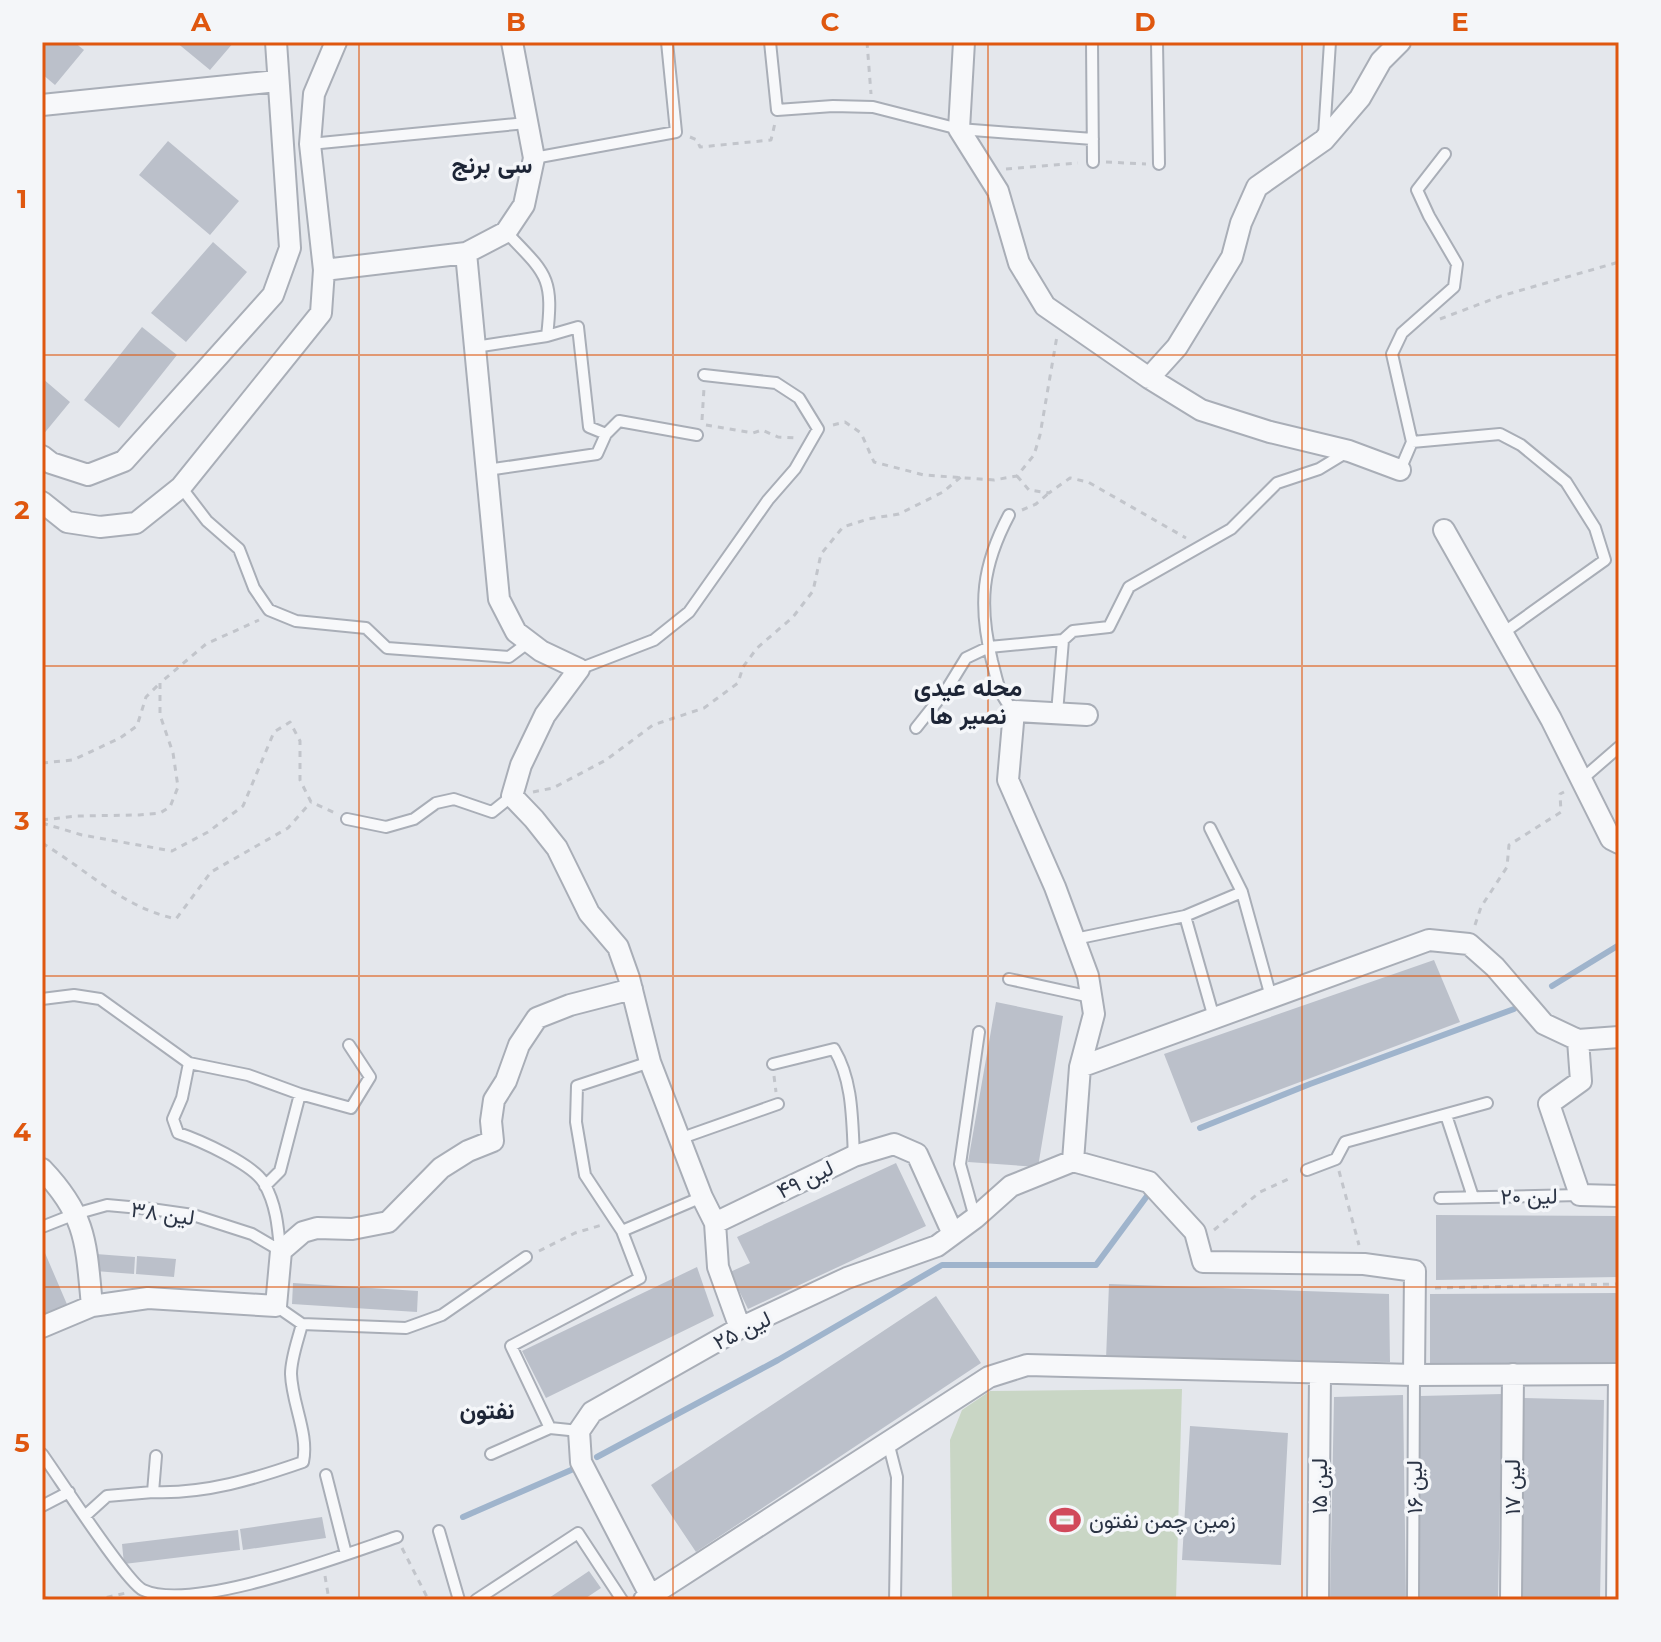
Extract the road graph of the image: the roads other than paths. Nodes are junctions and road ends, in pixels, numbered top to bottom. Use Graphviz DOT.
graph roads {
  1 [pos="276,42"];
  2 [pos="336,42"];
  3 [pos="512,42"];
  4 [pos="667,42"];
  5 [pos="770,42"];
  6 [pos="964,42"];
  7 [pos="1092,42"];
  8 [pos="1157,42"];
  9 [pos="1330,42"];
  10 [pos="1400,42"];
  11 [pos="277,81"];
  12 [pos="42,105"];
  13 [pos="527,123"];
  14 [pos="959,129"];
  15 [pos="1093,139"];
  16 [pos="1324,140"];
  17 [pos="310,144"];
  18 [pos="1445,154"];
  19 [pos="534,158"];
  20 [pos="1093,162"];
  21 [pos="1159,164"];
  22 [pos="506,232"];
  23 [pos="466,253"];
  24 [pos="324,270"];
  25 [pos="547,336"];
  26 [pos="475,347"];
  27 [pos="704,375"];
  28 [pos="1149,378"];
  29 [pos="606,434"];
  30 [pos="697,435"];
  31 [pos="1412,442"];
  32 [pos="1349,451"];
  33 [pos="42,456"];
  34 [pos="487,470"];
  35 [pos="1400,470"];
  36 [pos="181,487"];
  37 [pos="42,502"];
  38 [pos="1009,515"];
  39 [pos="1444,530"];
  40 [pos="1503,633"];
  41 [pos="1063,640"];
  42 [pos="529,642"];
  43 [pos="989,647"];
  44 [pos="579,669"];
  45 [pos="1014,711"];
  46 [pos="1057,713"];
  47 [pos="1087,715"];
  48 [pos="916,728"];
  49 [pos="1619,747"];
  50 [pos="1581,780"];
  51 [pos="512,796"];
  52 [pos="347,819"];
  53 [pos="1210,828"];
  54 [pos="1619,843"];
  55 [pos="1242,892"];
  56 [pos="1185,916"];
  57 [pos="1075,939"];
  58 [pos="1009,979"];
  59 [pos="632,989"];
  60 [pos="1091,997"];
  61 [pos="1271,997"];
  62 [pos="42,999"];
  63 [pos="1214,1018"];
  64 [pos="979,1032"];
  65 [pos="1619,1037"];
  66 [pos="1578,1040"];
  67 [pos="349,1045"];
  68 [pos="650,1062"];
  69 [pos="189,1063"];
  70 [pos="773,1064"];
  71 [pos="1080,1067"];
  72 [pos="300,1094"];
  73 [pos="1487,1103"];
  74 [pos="778,1104"];
  75 [pos="1446,1115"];
  76 [pos="679,1139"];
  77 [pos="854,1156"];
  78 [pos="1073,1161"];
  79 [pos="42,1169"];
  80 [pos="1307,1170"];
  81 [pos="265,1186"];
  82 [pos="1580,1195"];
  83 [pos="1619,1196"];
  84 [pos="702,1197"];
  85 [pos="1473,1197"];
  86 [pos="1440,1198"];
  87 [pos="75,1214"];
  88 [pos="975,1218"];
  89 [pos="715,1223"];
  90 [pos="42,1227"];
  91 [pos="622,1231"];
  92 [pos="953,1234"];
  93 [pos="281,1251"];
  94 [pos="526,1257"];
  95 [pos="92,1306"];
  96 [pos="276,1306"];
  97 [pos="302,1324"];
  98 [pos="42,1327"];
  99 [pos="740,1328"];
  100 [pos="1320,1373"];
  101 [pos="1513,1374"];
  102 [pos="1616,1374"];
  103 [pos="1414,1375"];
  104 [pos="550,1428"];
  105 [pos="579,1431"];
  106 [pos="888,1442"];
  107 [pos="42,1454"];
  108 [pos="491,1454"];
  109 [pos="156,1456"];
  110 [pos="326,1475"];
  111 [pos="69,1492"];
  112 [pos="153,1492"];
  113 [pos="42,1506"];
  114 [pos="86,1515"];
  115 [pos="439,1531"];
  116 [pos="397,1537"];
  117 [pos="346,1554"];
  118 [pos="647,1598"];
  119 [pos="459,1600"];
  120 [pos="476,1600"];
  121 [pos="622,1600"];
  122 [pos="895,1600"];
  123 [pos="1318,1600"];
  124 [pos="1413,1600"];
  125 [pos="1511,1600"];
  126 [pos="1612,1600"];
  1 -- 11 [label="street"];
  2 -- 17 [label="street"];
  3 -- 13 [label="street"];
  4 -- 19 [label="lane"];
  5 -- 14 [label="lane"];
  6 -- 14 [label="street"];
  7 -- 15 [label="lane"];
  8 -- 21 [label="lane"];
  9 -- 16 [label="lane"];
  10 -- 16 [label="street"];
  11 -- 12 [label="street"];
  11 -- 33 [label="street"];
  13 -- 17 [label="lane"];
  13 -- 19 [label="street"];
  14 -- 15 [label="lane"];
  14 -- 28 [label="street"];
  15 -- 20 [label="lane"];
  16 -- 28 [label="street"];
  17 -- 24 [label="street"];
  18 -- 31 [label="lane"];
  19 -- 22 [label="street"];
  22 -- 23 [label="street"];
  22 -- 25 [label="lane"];
  23 -- 24 [label="street"];
  23 -- 26 [label="street"];
  24 -- 36 [label="street"];
  25 -- 26 [label="lane"];
  25 -- 29 [label="lane"];
  26 -- 34 [label="street"];
  27 -- 44 [label="lane"];
  28 -- 32 [label="street"];
  29 -- 30 [label="lane"];
  29 -- 34 [label="lane"];
  31 -- 35 [label="lane"];
  31 -- 40 [label="lane"];
  32 -- 35 [label="street"];
  32 -- 41 [label="lane"];
  34 -- 42 [label="street"];
  36 -- 37 [label="street"];
  36 -- 42 [label="lane"];
  38 -- 43 [label="lane"];
  39 -- 40 [label="street"];
  40 -- 50 [label="street"];
  41 -- 43 [label="lane"];
  41 -- 46 [label="lane"];
  42 -- 44 [label="street"];
  43 -- 45 [label="lane"];
  43 -- 48 [label="lane"];
  44 -- 51 [label="street"];
  45 -- 46 [label="street"];
  45 -- 57 [label="street"];
  46 -- 47 [label="street"];
  49 -- 50 [label="lane"];
  50 -- 54 [label="street"];
  51 -- 52 [label="lane"];
  51 -- 59 [label="street"];
  53 -- 55 [label="lane"];
  55 -- 56 [label="lane"];
  55 -- 61 [label="lane"];
  56 -- 57 [label="lane"];
  56 -- 63 [label="lane"];
  57 -- 60 [label="street"];
  58 -- 60 [label="lane"];
  59 -- 68 [label="street"];
  59 -- 93 [label="street"];
  60 -- 71 [label="street"];
  61 -- 63 [label="street"];
  61 -- 66 [label="street"];
  62 -- 69 [label="lane"];
  63 -- 71 [label="street"];
  64 -- 88 [label="lane"];
  65 -- 66 [label="street"];
  66 -- 82 [label="street"];
  67 -- 72 [label="lane"];
  68 -- 76 [label="street"];
  68 -- 91 [label="lane"];
  69 -- 72 [label="lane"];
  69 -- 81 [label="lane"];
  70 -- 77 [label="lane"];
  71 -- 78 [label="street"];
  72 -- 81 [label="lane"];
  73 -- 75 [label="lane"];
  74 -- 76 [label="lane"];
  75 -- 80 [label="lane"];
  75 -- 85 [label="lane"];
  76 -- 84 [label="street"];
  77 -- 89 [label="street, لین ۴۹"];
  77 -- 92 [label="street, لین ۴۹"];
  78 -- 88 [label="street, لین ۲۵"];
  78 -- 103 [label="street"];
  79 -- 87 [label="street"];
  81 -- 93 [label="lane"];
  82 -- 83 [label="street, لین ۲۰"];
  82 -- 85 [label="lane, لین ۲۰"];
  84 -- 89 [label="street"];
  84 -- 91 [label="lane"];
  85 -- 86 [label="lane, لین ۲۰"];
  87 -- 90 [label="lane, لین ۳۸"];
  87 -- 93 [label="lane, لین ۳۸"];
  87 -- 95 [label="street"];
  88 -- 92 [label="street, لین ۲۵"];
  89 -- 99 [label="street"];
  91 -- 104 [label="lane"];
  92 -- 99 [label="street, لین ۲۵"];
  93 -- 96 [label="street"];
  94 -- 97 [label="lane"];
  95 -- 96 [label="street"];
  95 -- 98 [label="street"];
  96 -- 97 [label="lane"];
  97 -- 112 [label="lane"];
  99 -- 105 [label="street, لین ۲۵"];
  100 -- 103 [label="street"];
  100 -- 106 [label="street"];
  100 -- 123 [label="street, لین ۱۵"];
  101 -- 102 [label="street"];
  101 -- 103 [label="street"];
  101 -- 125 [label="street, لین ۱۷"];
  102 -- 126 [label="lane"];
  103 -- 124 [label="lane, لین ۱۶"];
  104 -- 105 [label="lane"];
  104 -- 108 [label="lane"];
  105 -- 118 [label="street"];
  106 -- 118 [label="street"];
  106 -- 122 [label="lane"];
  107 -- 111 [label="lane"];
  109 -- 112 [label="lane"];
  110 -- 117 [label="lane"];
  111 -- 113 [label="lane"];
  111 -- 114 [label="lane"];
  112 -- 114 [label="lane"];
  114 -- 117 [label="lane"];
  115 -- 119 [label="lane"];
  116 -- 117 [label="lane"];
  120 -- 121 [label="lane"];
}
